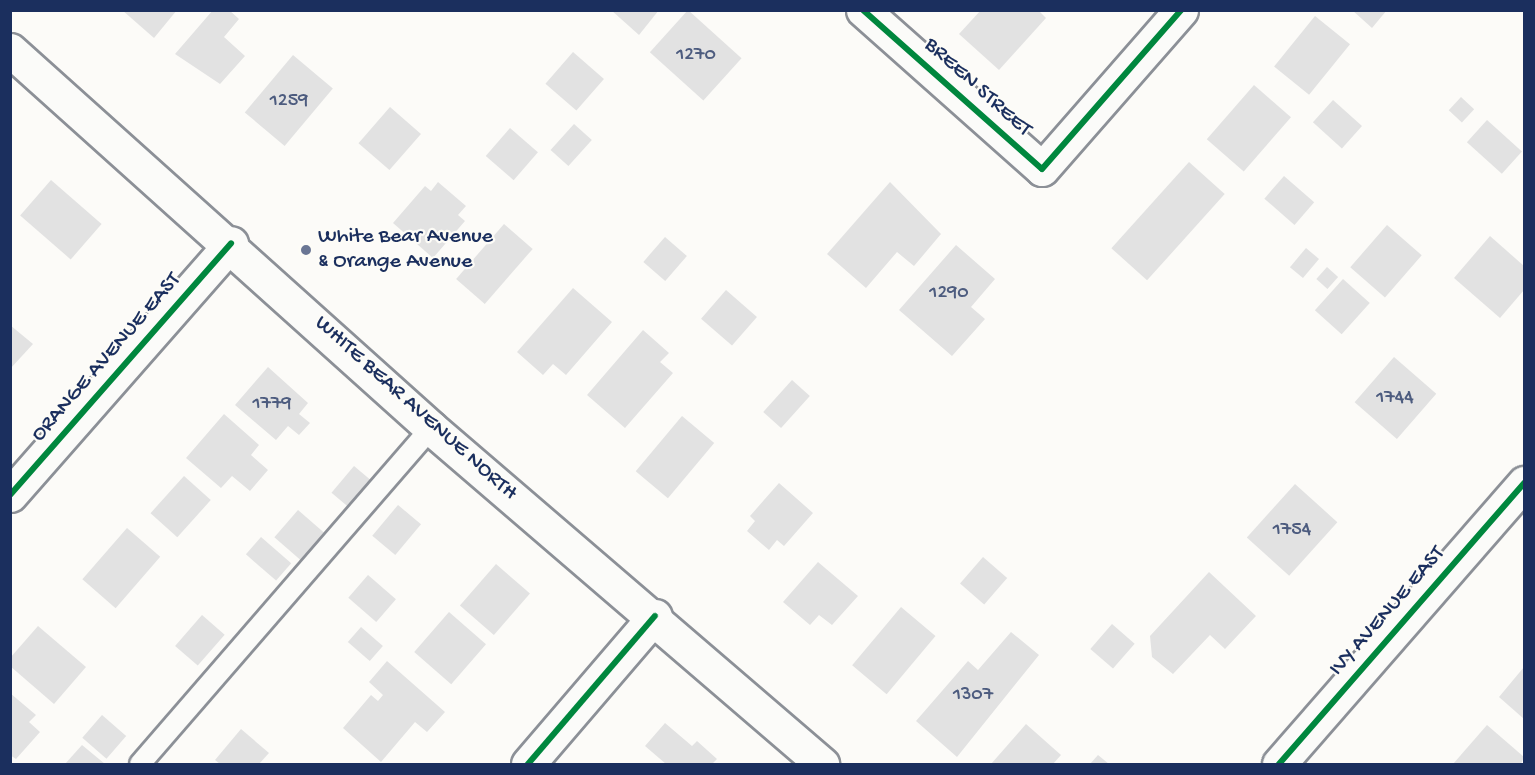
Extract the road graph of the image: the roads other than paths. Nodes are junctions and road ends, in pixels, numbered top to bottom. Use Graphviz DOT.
graph roads {
  1 [pos="863,10"];
  2 [pos="1181,10"];
  3 [pos="12,55"];
  4 [pos="231,243"];
  5 [pos="431,428"];
  6 [pos="1524,483"];
  7 [pos="10,495"];
  8 [pos="655,616"];
  9 [pos="140,765"];
  10 [pos="528,765"];
  11 [pos="822,765"];
  12 [pos="1279,765"];
  1 -- 2 [label="street, BREEN STREET"];
  3 -- 4 [label="street, WHITE BEAR AVENUE NORTH"];
  4 -- 5 [label="street, WHITE BEAR AVENUE NORTH"];
  4 -- 7 [label="street, ORANGE AVENUE EAST"];
  5 -- 8 [label="street, WHITE BEAR AVENUE NORTH"];
  5 -- 9 [label="lane"];
  6 -- 12 [label="street, IVY AVENUE EAST"];
  8 -- 10 [label="street"];
  8 -- 11 [label="street, WHITE BEAR AVENUE NORTH"];
}
